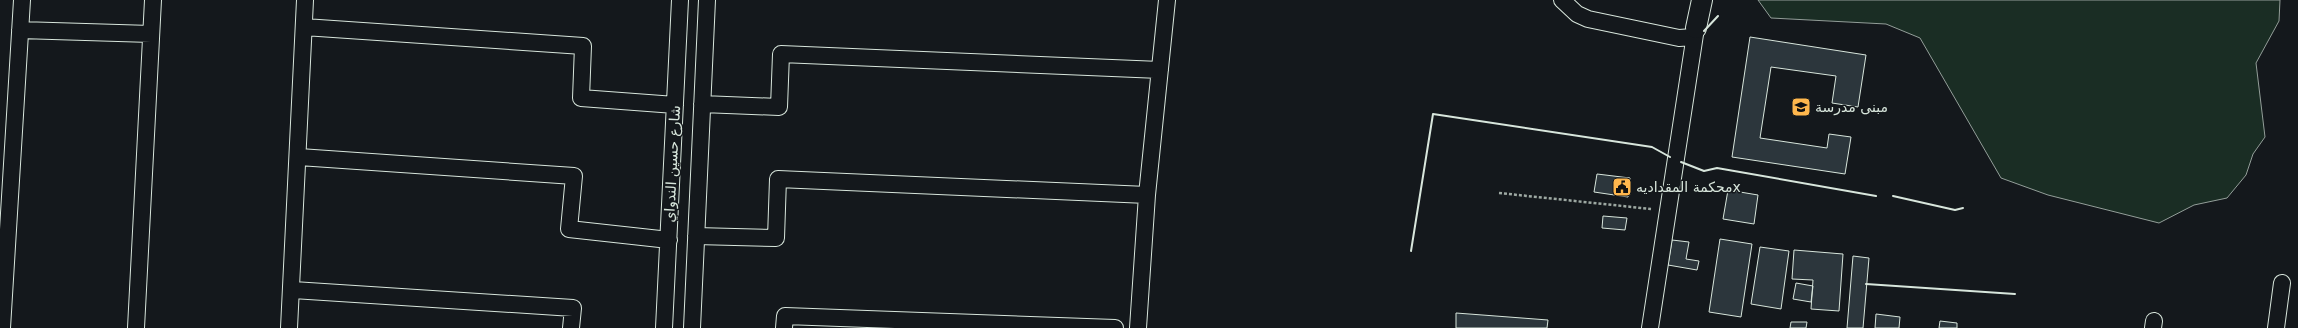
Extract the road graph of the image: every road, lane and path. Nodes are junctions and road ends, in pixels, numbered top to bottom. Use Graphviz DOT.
graph roads {
  1 [pos="22,0"];
  2 [pos="153,0"];
  3 [pos="305,0"];
  4 [pos="680,0"];
  5 [pos="707,0"];
  6 [pos="1167,0"];
  7 [pos="1562,0"];
  8 [pos="1702,0"];
  9 [pos="304,27"];
  10 [pos="20,30"];
  11 [pos="1695,33"];
  12 [pos="151,34"];
  13 [pos="1160,70"];
  14 [pos="702,104"];
  15 [pos="675,105"];
  16 [pos="299,157"];
  17 [pos="1499,193"];
  18 [pos="1147,195"];
  19 [pos="1668,210"];
  20 [pos="696,236"];
  21 [pos="669,240"];
  22 [pos="2282,283"];
  23 [pos="293,290"];
  24 [pos="2,328"];
  25 [pos="136,328"];
  26 [pos="289,328"];
  27 [pos="571,328"];
  28 [pos="664,328"];
  29 [pos="692,328"];
  30 [pos="784,328"];
  31 [pos="1114,328"];
  32 [pos="1138,328"];
  33 [pos="1650,328"];
  34 [pos="2276,328"];
  1 -- 10 [label="street"];
  2 -- 12 [label="street"];
  3 -- 9 [label="street"];
  4 -- 15 [label="street, شارع حسين الندواي"];
  5 -- 14 [label="street, شارع حسين الندواي"];
  6 -- 13 [label="street"];
  7 -- 11 [label="street"];
  8 -- 11 [label="street"];
  9 -- 15 [label="street"];
  9 -- 16 [label="street"];
  10 -- 12 [label="street"];
  10 -- 24 [label="street"];
  11 -- 19 [label="street"];
  12 -- 25 [label="street"];
  13 -- 14 [label="street"];
  13 -- 18 [label="street"];
  14 -- 20 [label="street, شارع حسين الندواي"];
  15 -- 21 [label="street, شارع حسين الندواي"];
  16 -- 21 [label="street"];
  16 -- 23 [label="street"];
  17 -- 19 [label="path"];
  18 -- 20 [label="street"];
  18 -- 32 [label="street"];
  19 -- 33 [label="street"];
  20 -- 29 [label="street, شارع حسين الندواي"];
  21 -- 28 [label="street, شارع حسين الندواي"];
  22 -- 34 [label="street"];
  23 -- 26 [label="street"];
  23 -- 27 [label="street"];
  30 -- 31 [label="street"];
}
